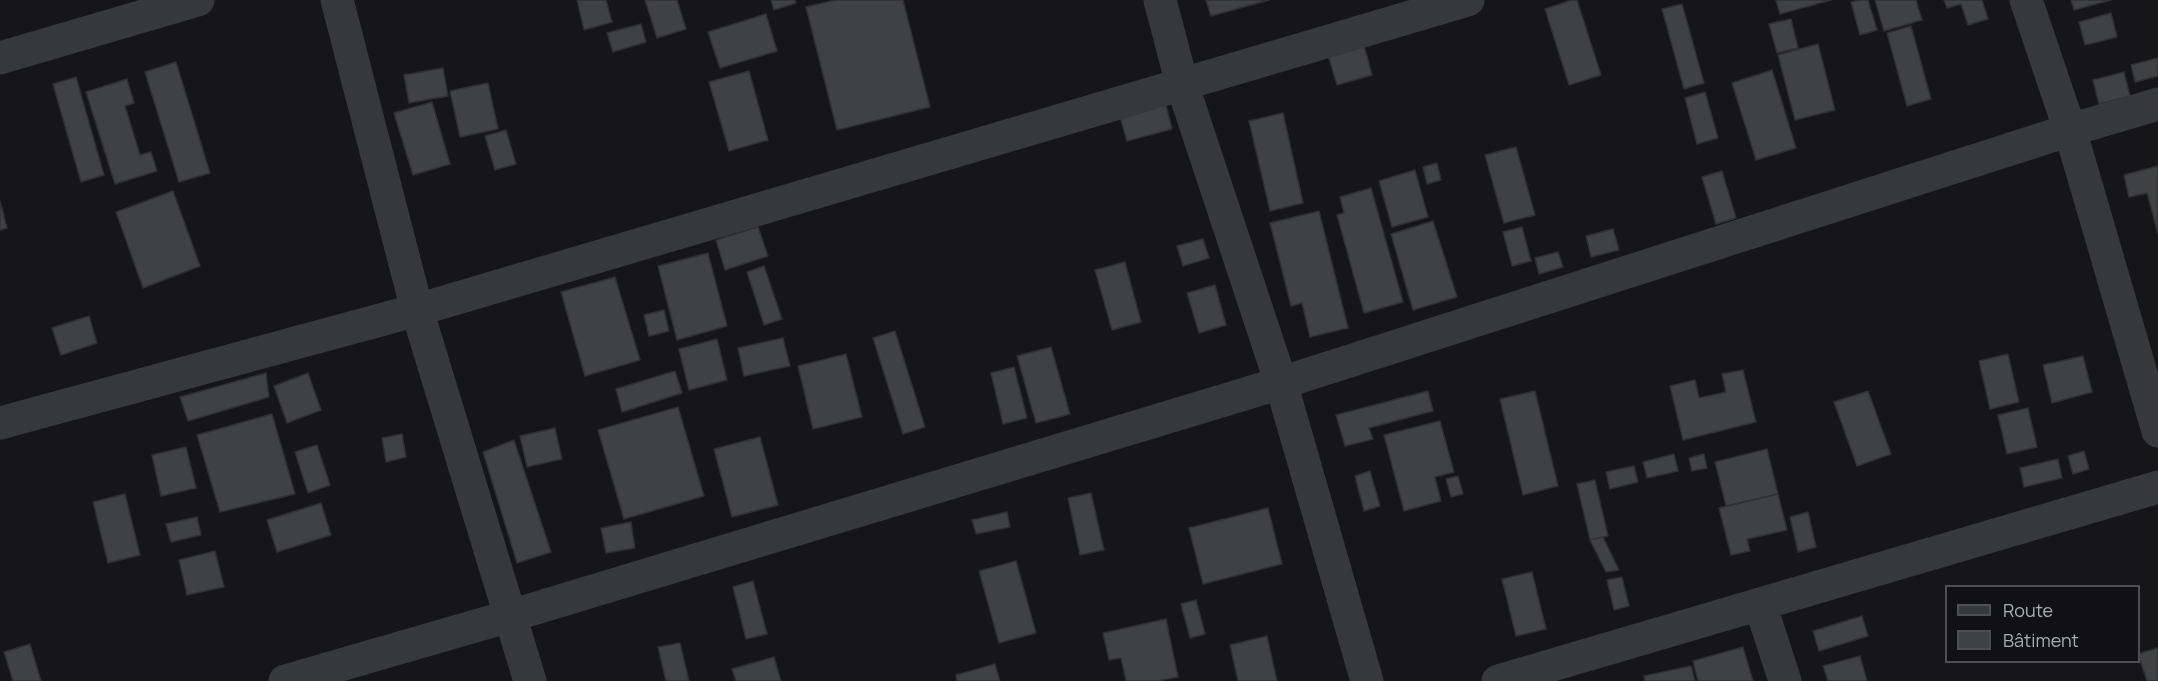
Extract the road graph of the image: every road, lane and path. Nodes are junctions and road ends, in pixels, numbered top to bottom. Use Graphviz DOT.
graph roads {
  1 [pos="198,0"];
  2 [pos="337,0"];
  3 [pos="1160,0"];
  4 [pos="1468,0"];
  5 [pos="2026,0"];
  6 [pos="0,58"];
  7 [pos="1182,84"];
  8 [pos="2158,104"];
  9 [pos="2070,130"];
  10 [pos="417,310"];
  11 [pos="1281,383"];
  12 [pos="0,423"];
  13 [pos="2158,431"];
  14 [pos="2158,487"];
  15 [pos="1760,604"];
  16 [pos="510,616"];
  17 [pos="285,681"];
  18 [pos="530,681"];
  19 [pos="1367,681"];
  20 [pos="1498,681"];
  21 [pos="1785,681"];
  1 -- 6 [label="street"];
  2 -- 10 [label="street"];
  3 -- 7 [label="street"];
  4 -- 7 [label="street"];
  5 -- 9 [label="street"];
  7 -- 10 [label="street"];
  7 -- 11 [label="street"];
  8 -- 9 [label="street"];
  9 -- 11 [label="street"];
  9 -- 13 [label="street"];
  10 -- 12 [label="street"];
  10 -- 16 [label="street"];
  11 -- 16 [label="street"];
  11 -- 19 [label="street"];
  14 -- 15 [label="street"];
  15 -- 20 [label="street"];
  15 -- 21 [label="street"];
  16 -- 17 [label="street"];
  16 -- 18 [label="street"];
}
